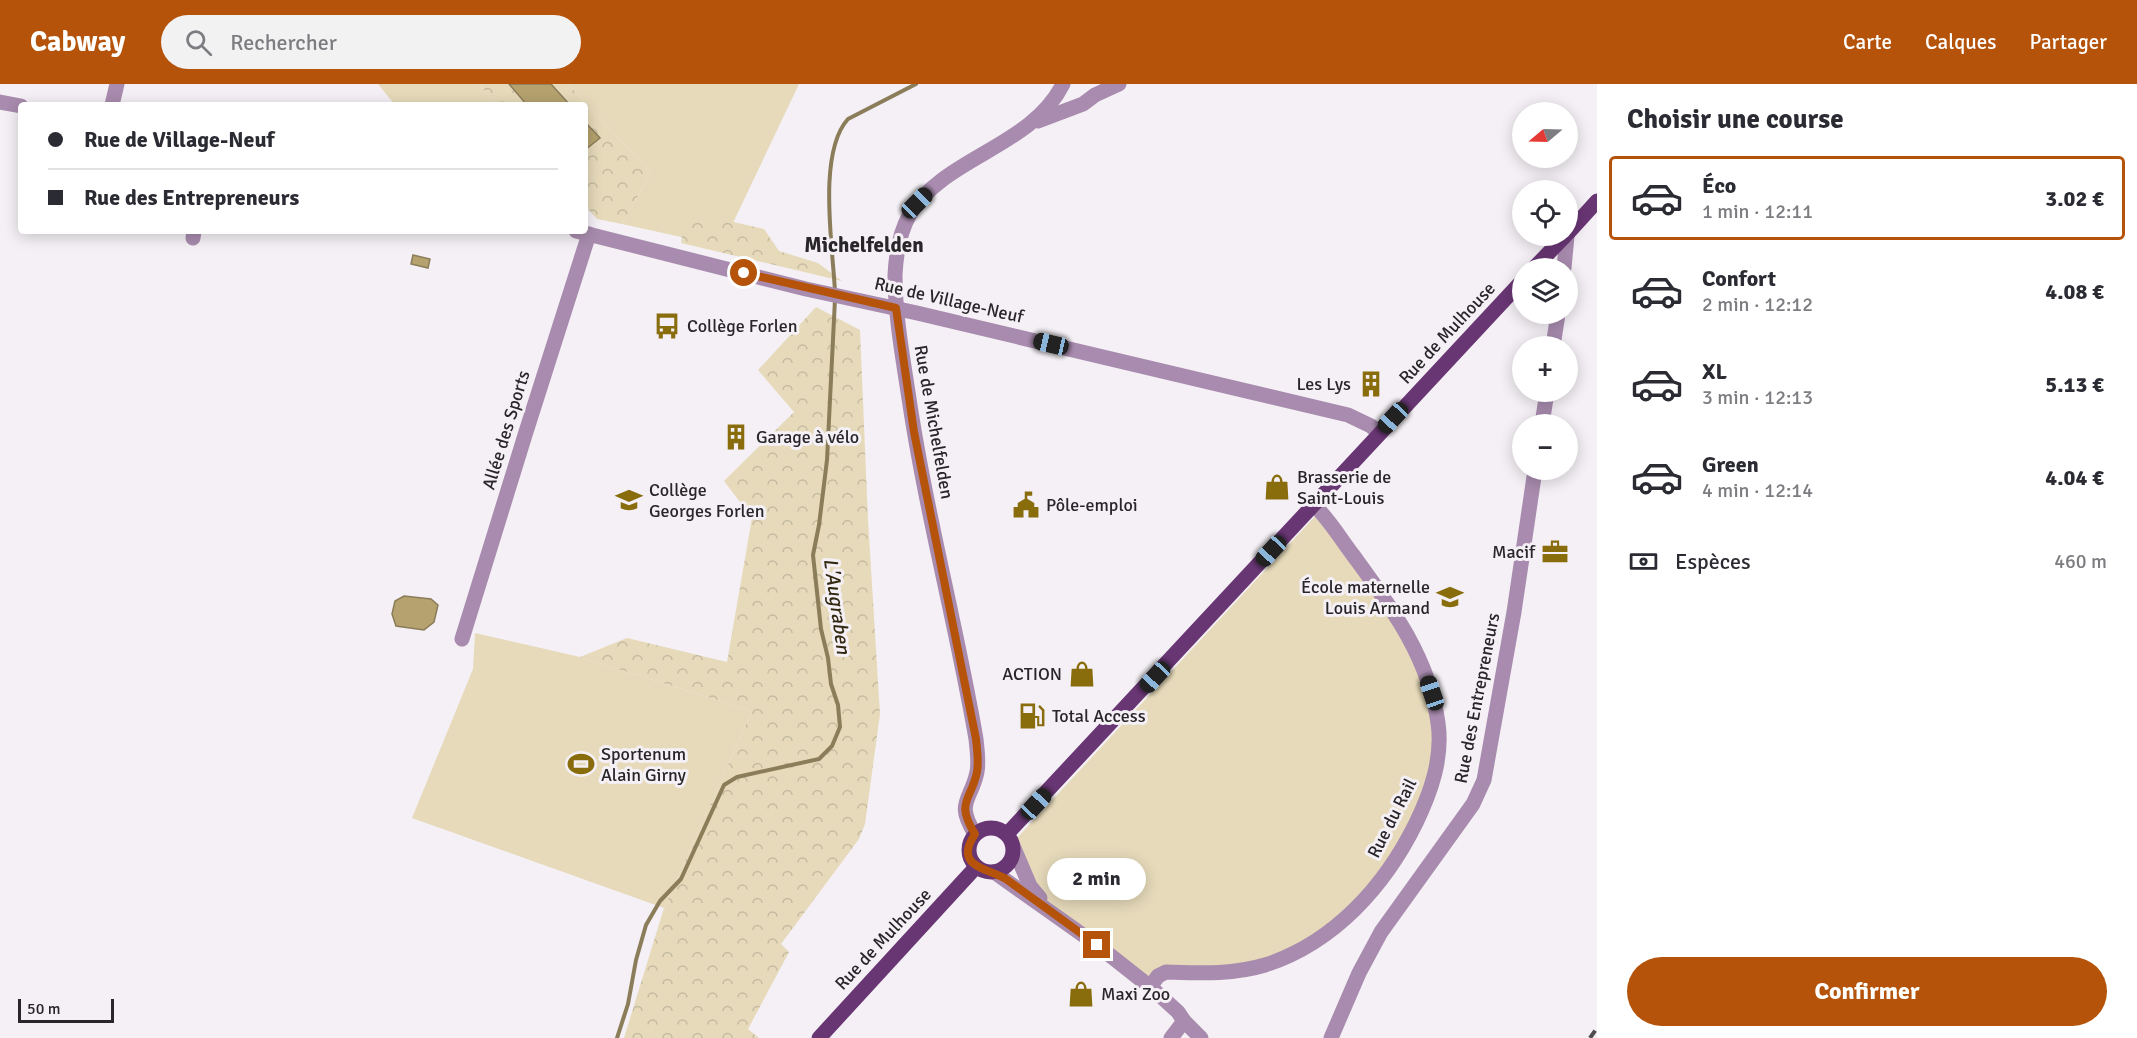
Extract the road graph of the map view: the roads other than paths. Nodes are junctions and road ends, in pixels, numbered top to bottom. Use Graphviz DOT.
graph roads {
  1 [pos="117,84"];
  2 [pos="1063,84"];
  3 [pos="1119,84"];
  4 [pos="1055,99"];
  5 [pos="0,102"];
  6 [pos="113,102"];
  7 [pos="1083,104"];
  8 [pos="18,105"];
  9 [pos="1032,123"];
  10 [pos="1597,201"];
  11 [pos="1578,221"];
  12 [pos="588,233"];
  13 [pos="582,234"];
  14 [pos="1555,246"];
  15 [pos="1543,258"];
  16 [pos="1512,292"];
  17 [pos="896,308"];
  18 [pos="1379,434"];
  19 [pos="1533,480"];
  20 [pos="1314,505"];
  21 [pos="462,639"];
  22 [pos="975,834"];
  23 [pos="1010,840"];
  24 [pos="976,867"];
  25 [pos="994,872"];
  26 [pos="1049,910"];
  27 [pos="1150,987"];
  28 [pos="1184,1021"];
  29 [pos="819,1038"];
  30 [pos="1171,1038"];
  31 [pos="1201,1038"];
  32 [pos="1330,1038"];
  1 -- 6 [label="street"];
  2 -- 4 [label="street, Rue de Michelfelden"];
  3 -- 7 [label="street"];
  4 -- 7 [label="street"];
  4 -- 9 [label="street, Rue de Michelfelden"];
  5 -- 8 [label="street"];
  7 -- 9 [label="street"];
  9 -- 17 [label="street, Rue de Michelfelden"];
  10 -- 11 [label="main road"];
  12 -- 17 [label="street, Rue de Village-Neuf"];
  13 -- 21 [label="street, Allée des Sports"];
  14 -- 15 [label="main road"];
  16 -- 18 [label="main road, Rue de Mulhouse"];
  17 -- 18 [label="street, Rue de Village-Neuf"];
  17 -- 22 [label="street, Rue de Michelfelden"];
  18 -- 20 [label="main road, Rue de Mulhouse"];
  19 -- 32 [label="street, Rue des Entrepreneurs"];
  20 -- 23 [label="main road, Rue de Mulhouse"];
  20 -- 27 [label="street, Rue du Rail"];
  22 -- 23 [label="main road"];
  22 -- 24 [label="main road"];
  23 -- 25 [label="main road"];
  23 -- 26 [label="street"];
  24 -- 25 [label="main road"];
  24 -- 29 [label="main road, Rue de Mulhouse"];
  25 -- 26 [label="street"];
  26 -- 27 [label="street"];
  27 -- 28 [label="street"];
  28 -- 30 [label="street"];
  28 -- 31 [label="street"];
}
